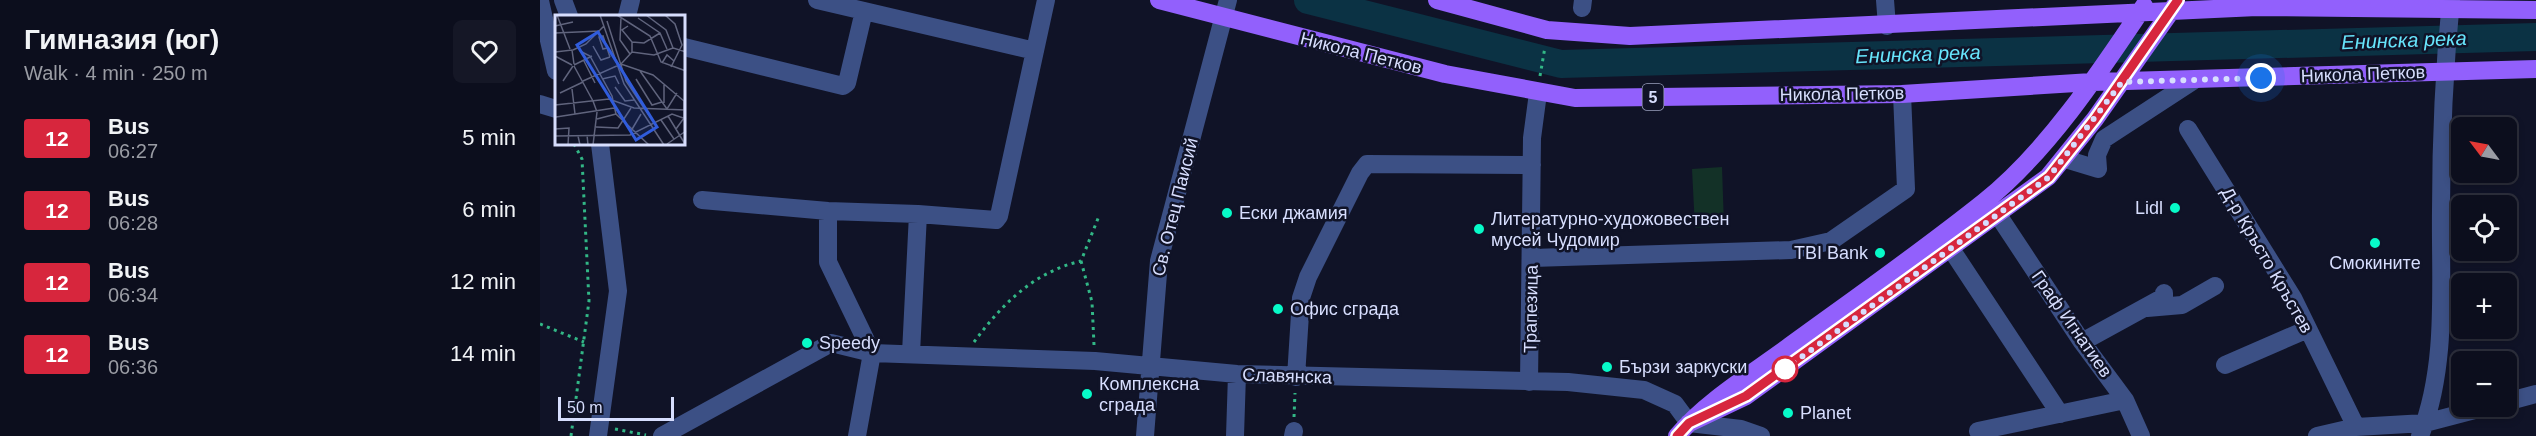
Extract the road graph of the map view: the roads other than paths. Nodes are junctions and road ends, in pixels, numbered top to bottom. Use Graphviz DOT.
graph roads {
  1 [pos="563,0"];
  2 [pos="631,0"];
  3 [pos="817,0"];
  4 [pos="1046,0"];
  5 [pos="1159,0"];
  6 [pos="1437,0"];
  7 [pos="1885,0"];
  8 [pos="540,1"];
  9 [pos="2253,4"];
  10 [pos="2144,6"];
  11 [pos="1226,8"];
  12 [pos="2536,10"];
  13 [pos="864,11"];
  14 [pos="2449,11"];
  15 [pos="2170,12"];
  16 [pos="569,15"];
  17 [pos="627,15"];
  18 [pos="1887,26"];
  19 [pos="686,47"];
  20 [pos="1035,51"];
  21 [pos="2445,65"];
  22 [pos="555,67"];
  23 [pos="2536,69"];
  24 [pos="2193,81"];
  25 [pos="2092,82"];
  26 [pos="2122,82"];
  27 [pos="1539,83"];
  28 [pos="1902,94"];
  29 [pos="540,104"];
  30 [pos="555,109"];
  31 [pos="2188,129"];
  32 [pos="600,146"];
  33 [pos="2064,159"];
  34 [pos="1532,165"];
  35 [pos="702,200"];
  36 [pos="828,211"];
  37 [pos="918,213"];
  38 [pos="1998,215"];
  39 [pos="1951,249"];
  40 [pos="1532,258"];
  41 [pos="2216,286"];
  42 [pos="2164,293"];
  43 [pos="2143,308"];
  44 [pos="2308,329"];
  45 [pos="2082,342"];
  46 [pos="872,353"];
  47 [pos="911,353"];
  48 [pos="1149,365"];
  49 [pos="2225,365"];
  50 [pos="1237,374"];
  51 [pos="1296,376"];
  52 [pos="1529,382"];
  53 [pos="2125,400"];
  54 [pos="2532,400"];
  55 [pos="2517,401"];
  56 [pos="2060,414"];
  57 [pos="2459,417"];
  58 [pos="2356,428"];
  59 [pos="1683,430"];
  60 [pos="2422,430"];
  61 [pos="599,431"];
  62 [pos="1978,431"];
  63 [pos="2327,435"];
  64 [pos="662,436"];
  65 [pos="857,436"];
  66 [pos="1145,436"];
  67 [pos="1235,436"];
  68 [pos="1761,436"];
  69 [pos="2141,436"];
  1 -- 16 [label="street"];
  2 -- 17 [label="street"];
  3 -- 13 [label="street"];
  4 -- 20 [label="street"];
  5 -- 11 [label="main road, Никола Петков / 5"];
  6 -- 18 [label="main road"];
  7 -- 18 [label="street"];
  8 -- 22 [label="street"];
  9 -- 14 [label="main road"];
  9 -- 15 [label="main road"];
  10 -- 15 [label="main road"];
  10 -- 18 [label="main road"];
  10 -- 25 [label="main road"];
  11 -- 27 [label="main road, Никола Петков / 5"];
  11 -- 48 [label="street, Св. Отец Паисий"];
  12 -- 14 [label="main road"];
  13 -- 19 [label="street"];
  13 -- 20 [label="street"];
  14 -- 21 [label="street"];
  15 -- 26 [label="main road"];
  20 -- 37 [label="street"];
  21 -- 23 [label="main road, Никола Петков"];
  21 -- 24 [label="main road, Никола Петков"];
  21 -- 60 [label="street"];
  24 -- 26 [label="main road, Никола Петков"];
  24 -- 33 [label="street"];
  25 -- 26 [label="main road, Никола Петков / 5"];
  25 -- 28 [label="main road, Никола Петков / 5"];
  25 -- 59 [label="main road"];
  26 -- 33 [label="main road"];
  27 -- 28 [label="main road, Никола Петков / 5"];
  27 -- 34 [label="street, Трапезица"];
  28 -- 40 [label="street"];
  29 -- 30 [label="street"];
  31 -- 44 [label="street, Д-р Кръсто Кръстев"];
  32 -- 61 [label="street"];
  33 -- 38 [label="main road"];
  34 -- 40 [label="street, Трапезица"];
  34 -- 51 [label="street"];
  35 -- 36 [label="street"];
  36 -- 37 [label="street"];
  36 -- 46 [label="street"];
  37 -- 47 [label="street"];
  38 -- 39 [label="main road"];
  38 -- 45 [label="street, Граф Игнатиев"];
  39 -- 56 [label="street"];
  39 -- 59 [label="main road"];
  40 -- 52 [label="street, Трапезица"];
  41 -- 43 [label="street"];
  42 -- 43 [label="street"];
  43 -- 45 [label="street"];
  44 -- 49 [label="street"];
  44 -- 58 [label="street, Д-р Кръсто Кръстев"];
  45 -- 53 [label="street, Граф Игнатиев"];
  46 -- 47 [label="street, Славянска"];
  46 -- 64 [label="street, Славянска"];
  46 -- 65 [label="street"];
  47 -- 48 [label="street, Славянска"];
  48 -- 50 [label="street, Славянска"];
  48 -- 66 [label="street, Св. Отец Паисий"];
  50 -- 51 [label="street, Славянска"];
  50 -- 67 [label="street"];
  51 -- 52 [label="street, Славянска"];
  52 -- 59 [label="street, Славянска"];
  53 -- 56 [label="street"];
  53 -- 69 [label="street, Граф Игнатиев"];
  54 -- 55 [label="street"];
  56 -- 62 [label="street"];
  57 -- 60 [label="street"];
  58 -- 60 [label="street"];
  58 -- 63 [label="street"];
  59 -- 68 [label="street"];
}
